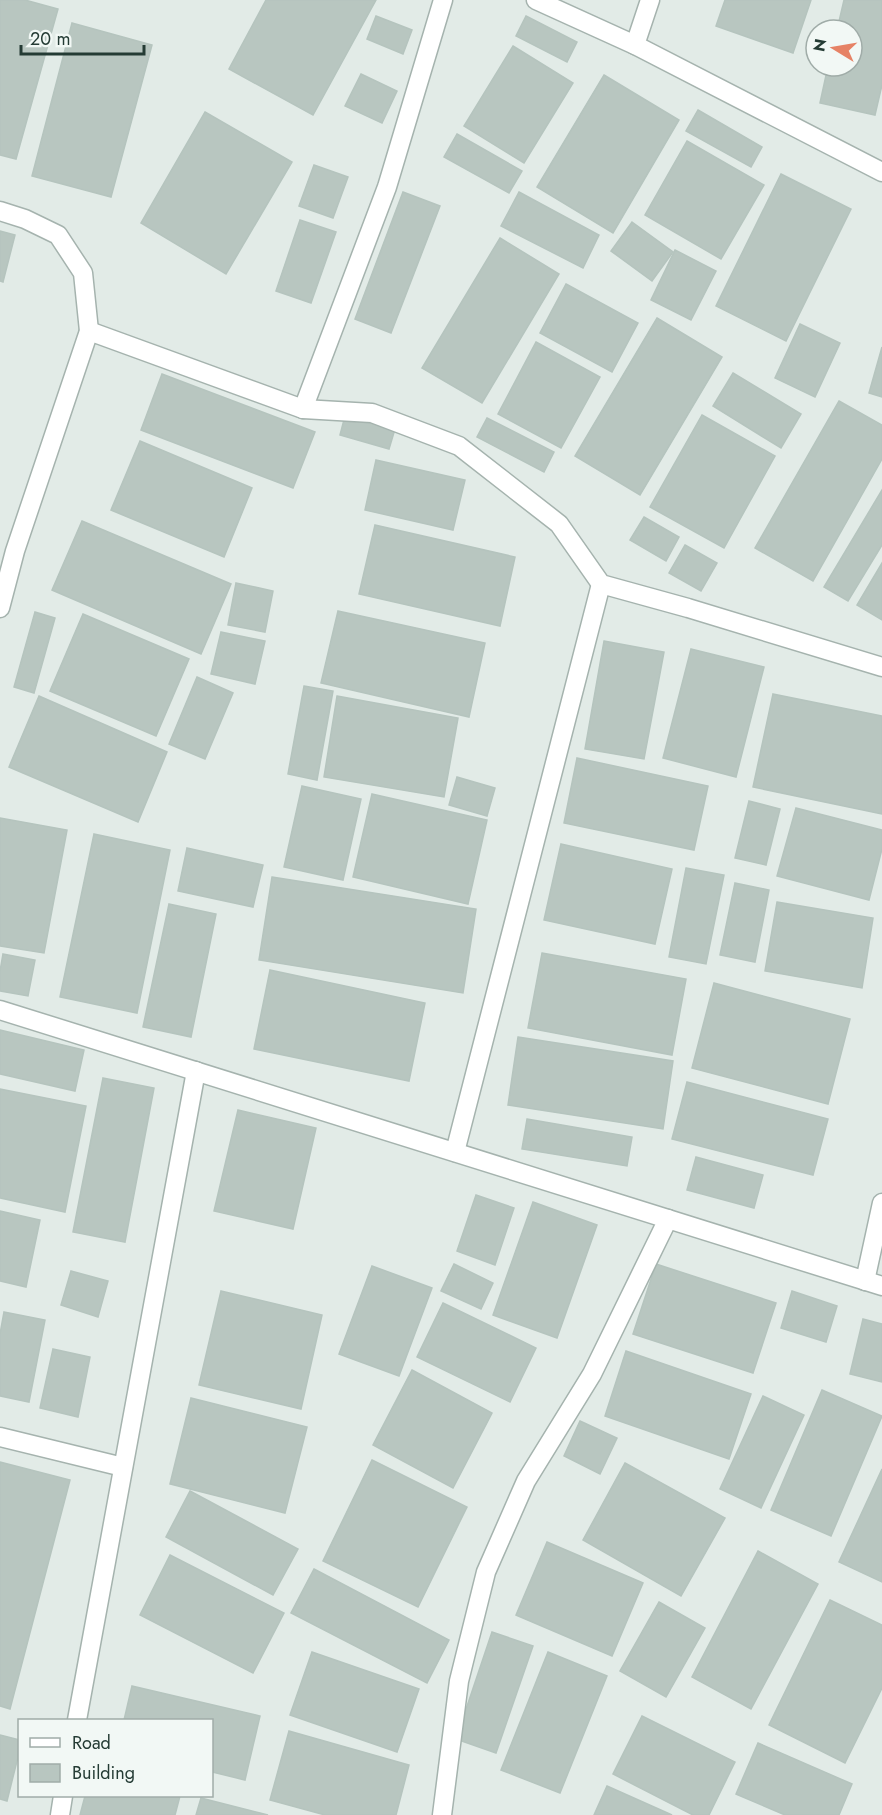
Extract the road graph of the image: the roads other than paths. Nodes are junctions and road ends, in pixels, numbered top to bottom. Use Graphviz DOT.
graph roads {
  1 [pos="443,0"];
  2 [pos="536,0"];
  3 [pos="650,0"];
  4 [pos="635,45"];
  5 [pos="882,172"];
  6 [pos="0,211"];
  7 [pos="89,331"];
  8 [pos="303,409"];
  9 [pos="8,549"];
  10 [pos="601,584"];
  11 [pos="0,609"];
  12 [pos="882,667"];
  13 [pos="0,1010"];
  14 [pos="196,1071"];
  15 [pos="455,1152"];
  16 [pos="882,1203"];
  17 [pos="668,1219"];
  18 [pos="873,1283"];
  19 [pos="0,1437"];
  20 [pos="123,1467"];
  21 [pos="77,1719"];
  22 [pos="63,1797"];
  23 [pos="60,1815"];
  24 [pos="442,1815"];
  1 -- 8 [label="street"];
  2 -- 4 [label="street"];
  3 -- 4 [label="street"];
  4 -- 5 [label="street"];
  6 -- 7 [label="street"];
  7 -- 8 [label="street"];
  7 -- 9 [label="street"];
  8 -- 10 [label="street"];
  9 -- 11 [label="street"];
  10 -- 12 [label="street"];
  10 -- 15 [label="street"];
  13 -- 14 [label="street"];
  14 -- 15 [label="street"];
  14 -- 20 [label="street"];
  15 -- 17 [label="street"];
  16 -- 18 [label="street"];
  17 -- 18 [label="street"];
  17 -- 24 [label="street"];
  19 -- 20 [label="street"];
  20 -- 21 [label="street"];
  22 -- 23 [label="street"];
}
